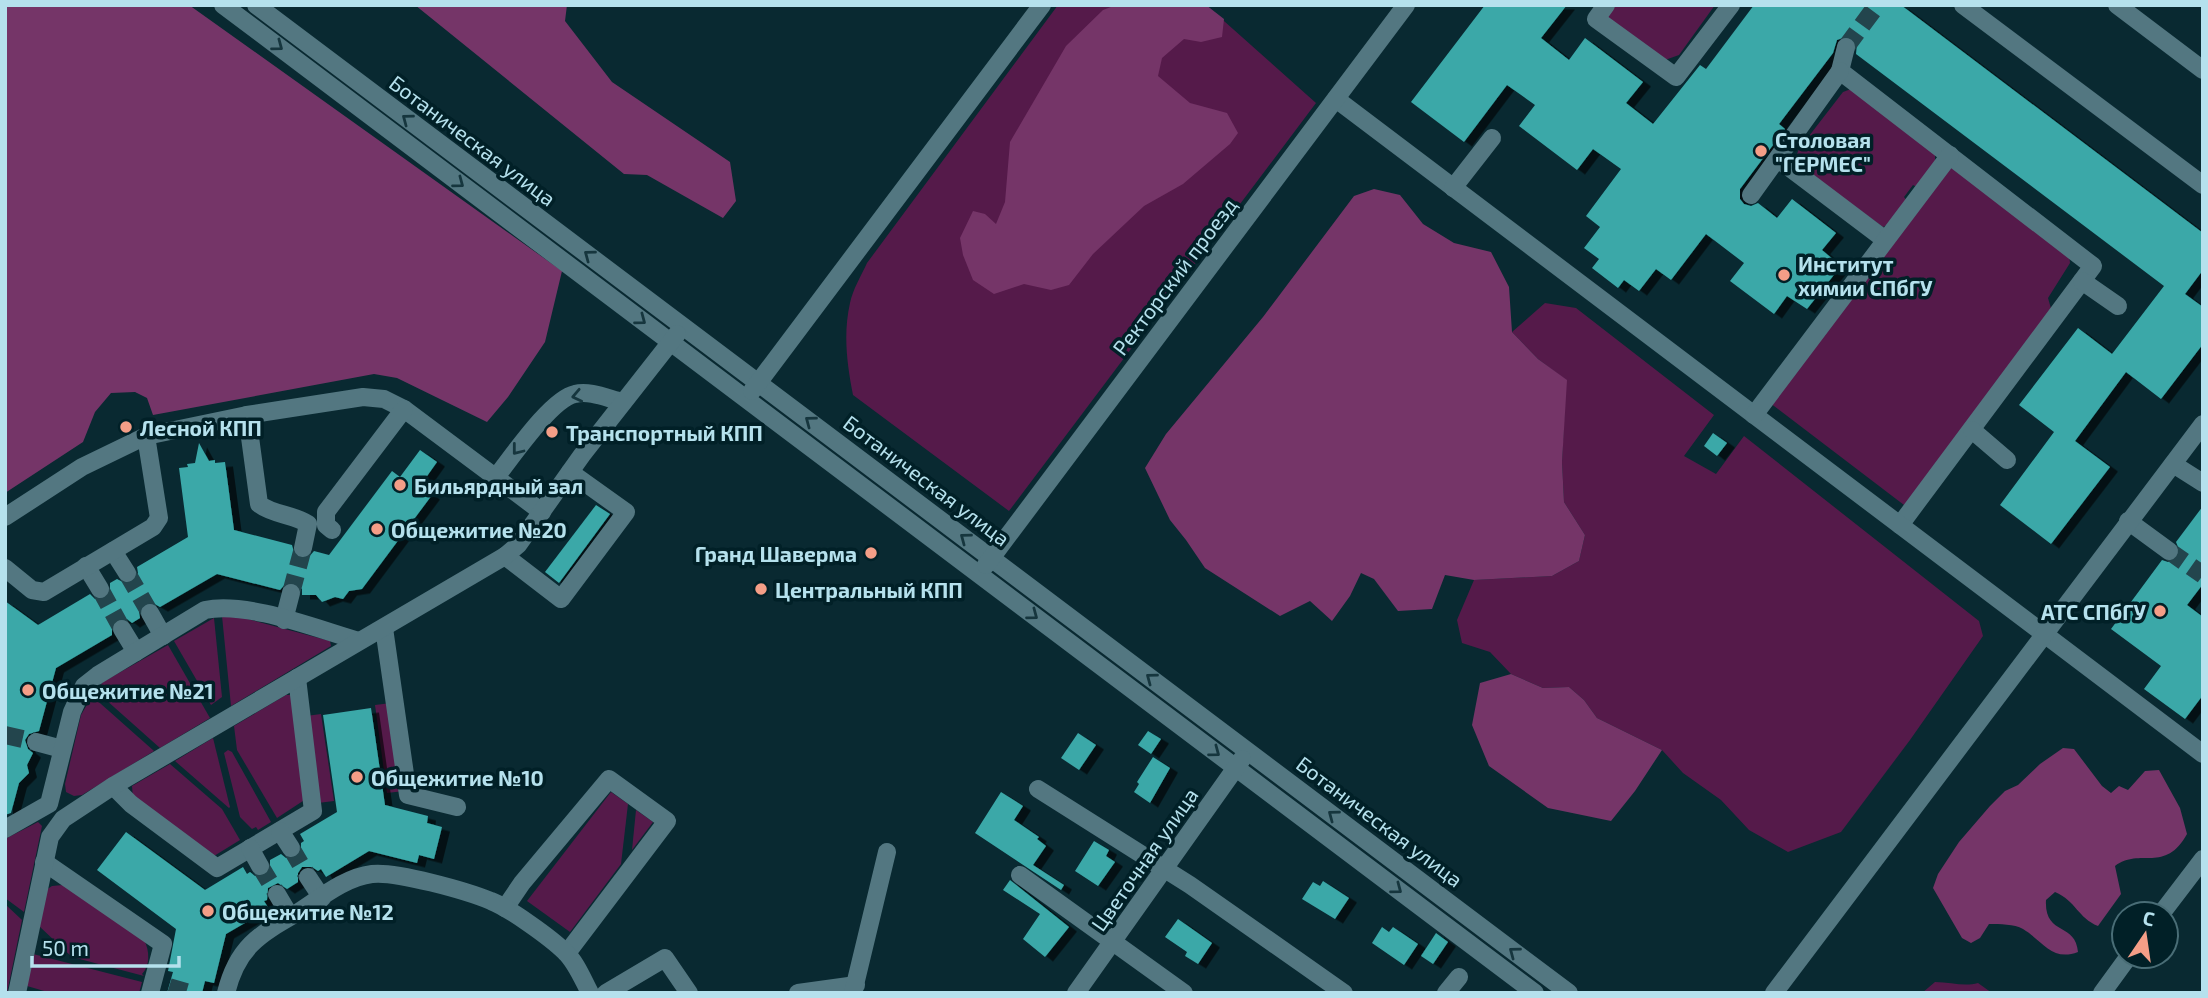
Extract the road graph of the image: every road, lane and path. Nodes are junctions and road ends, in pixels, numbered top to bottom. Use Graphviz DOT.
graph roads {
  1 [pos="223,5"];
  2 [pos="256,5"];
  3 [pos="1042,5"];
  4 [pos="1406,5"];
  5 [pos="1606,5"];
  6 [pos="1731,5"];
  7 [pos="1963,5"];
  8 [pos="2118,5"];
  9 [pos="1846,47"];
  10 [pos="2203,70"];
  11 [pos="1840,71"];
  12 [pos="1336,99"];
  13 [pos="1492,138"];
  14 [pos="1950,155"];
  15 [pos="1778,159"];
  16 [pos="2203,185"];
  17 [pos="1453,188"];
  18 [pos="1751,195"];
  19 [pos="1884,239"];
  20 [pos="2082,281"];
  21 [pos="2118,306"];
  22 [pos="683,325"];
  23 [pos="670,342"];
  24 [pos="759,382"];
  25 [pos="746,399"];
  26 [pos="623,402"];
  27 [pos="404,408"];
  28 [pos="247,415"];
  29 [pos="1754,415"];
  30 [pos="2203,424"];
  31 [pos="1972,430"];
  32 [pos="146,436"];
  33 [pos="2007,460"];
  34 [pos="2173,464"];
  35 [pos="570,472"];
  36 [pos="496,477"];
  37 [pos="2203,483"];
  38 [pos="542,512"];
  39 [pos="5,517"];
  40 [pos="2128,521"];
  41 [pos="1900,525"];
  42 [pos="332,530"];
  43 [pos="303,548"];
  44 [pos="113,551"];
  45 [pos="2169,551"];
  46 [pos="505,556"];
  47 [pos="992,557"];
  48 [pos="86,566"];
  49 [pos="5,568"];
  50 [pos="127,573"];
  51 [pos="979,574"];
  52 [pos="100,589"];
  53 [pos="291,593"];
  54 [pos="150,613"];
  55 [pos="284,620"];
  56 [pos="384,628"];
  57 [pos="122,629"];
  58 [pos="2043,633"];
  59 [pos="163,636"];
  60 [pos="359,641"];
  61 [pos="136,652"];
  62 [pos="297,678"];
  63 [pos="36,742"];
  64 [pos="62,749"];
  65 [pos="1248,751"];
  66 [pos="2203,754"];
  67 [pos="1236,767"];
  68 [pos="113,786"];
  69 [pos="1038,789"];
  70 [pos="48,804"];
  71 [pos="457,807"];
  72 [pos="63,819"];
  73 [pos="5,829"];
  74 [pos="280,831"];
  75 [pos="250,848"];
  76 [pos="291,848"];
  77 [pos="887,852"];
  78 [pos="2203,859"];
  79 [pos="44,862"];
  80 [pos="260,866"];
  81 [pos="1165,869"];
  82 [pos="1020,875"];
  83 [pos="308,877"];
  84 [pos="277,894"];
  85 [pos="322,898"];
  86 [pos="2172,900"];
  87 [pos="505,908"];
  88 [pos="290,916"];
  89 [pos="1113,941"];
  90 [pos="567,953"];
  91 [pos="2119,970"];
  92 [pos="1459,977"];
  93 [pos="157,988"];
  94 [pos="855,989"];
  95 [pos="17,993"];
  96 [pos="226,993"];
  97 [pos="590,993"];
  98 [pos="606,993"];
  99 [pos="690,993"];
  100 [pos="798,993"];
  101 [pos="1076,993"];
  102 [pos="1184,993"];
  103 [pos="1343,993"];
  104 [pos="1447,993"];
  105 [pos="1535,993"];
  106 [pos="1569,993"];
  107 [pos="1774,993"];
  108 [pos="2102,993"];
  1 -- 23 [label="street, Ботаническая улица, one-way"];
  22 -- 2 [label="street, Ботаническая улица, one-way"];
  3 -- 24 [label="street"];
  4 -- 12 [label="street, Ректорский проезд"];
  5 -- 6 [label="street"];
  7 -- 16 [label="street"];
  8 -- 10 [label="street"];
  9 -- 11 [label="street"];
  11 -- 14 [label="street"];
  11 -- 15 [label="street"];
  12 -- 17 [label="street"];
  12 -- 47 [label="street, Ректорский проезд"];
  13 -- 17 [label="street"];
  14 -- 19 [label="street"];
  14 -- 20 [label="street"];
  15 -- 18 [label="street"];
  15 -- 19 [label="street"];
  17 -- 29 [label="street"];
  19 -- 29 [label="street"];
  20 -- 21 [label="street"];
  20 -- 31 [label="street"];
  22 -- 23 [label="street"];
  22 -- 24 [label="street, Ботаническая улица"];
  23 -- 25 [label="street, Ботаническая улица"];
  23 -- 26 [label="street"];
  24 -- 25 [label="street"];
  47 -- 24 [label="street, Ботаническая улица, one-way"];
  25 -- 51 [label="street, Ботаническая улица"];
  26 -- 35 [label="street"];
  26 -- 36 [label="street, one-way"];
  27 -- 28 [label="street"];
  27 -- 36 [label="street"];
  27 -- 42 [label="street"];
  28 -- 32 [label="street"];
  28 -- 43 [label="street"];
  29 -- 41 [label="street"];
  30 -- 34 [label="street"];
  31 -- 33 [label="street"];
  31 -- 41 [label="street"];
  32 -- 39 [label="street"];
  32 -- 44 [label="street"];
  34 -- 37 [label="street"];
  34 -- 40 [label="street"];
  35 -- 38 [label="street"];
  35 -- 46 [label="street"];
  36 -- 38 [label="street"];
  38 -- 46 [label="street"];
  40 -- 45 [label="street"];
  40 -- 58 [label="street"];
  41 -- 58 [label="street"];
  44 -- 48 [label="street"];
  44 -- 50 [label="street"];
  46 -- 56 [label="street"];
  47 -- 51 [label="street, Ректорский проезд"];
  65 -- 47 [label="street, Ботаническая улица, one-way"];
  48 -- 49 [label="street"];
  48 -- 52 [label="street"];
  51 -- 67 [label="street, Ботаническая улица, one-way"];
  53 -- 55 [label="street"];
  54 -- 59 [label="street"];
  55 -- 59 [label="street"];
  55 -- 60 [label="street"];
  56 -- 60 [label="street"];
  56 -- 71 [label="street"];
  57 -- 61 [label="street"];
  58 -- 66 [label="street"];
  58 -- 107 [label="street"];
  59 -- 61 [label="street"];
  60 -- 62 [label="street"];
  61 -- 64 [label="street"];
  62 -- 68 [label="street"];
  62 -- 74 [label="street"];
  63 -- 64 [label="street"];
  64 -- 70 [label="street"];
  65 -- 67 [label="street, Цветочная улица"];
  106 -- 65 [label="street, Ботаническая улица, one-way"];
  67 -- 81 [label="street, Цветочная улица"];
  67 -- 105 [label="street, Ботаническая улица, one-way"];
  68 -- 72 [label="street"];
  68 -- 75 [label="street"];
  69 -- 81 [label="street"];
  70 -- 72 [label="street"];
  70 -- 73 [label="street"];
  72 -- 79 [label="street"];
  74 -- 75 [label="street"];
  74 -- 76 [label="street"];
  75 -- 80 [label="street"];
  77 -- 94 [label="street"];
  78 -- 86 [label="street"];
  79 -- 93 [label="street"];
  79 -- 95 [label="street"];
  81 -- 89 [label="street, Цветочная улица"];
  81 -- 103 [label="street"];
  82 -- 89 [label="street"];
  83 -- 85 [label="street"];
  84 -- 88 [label="street"];
  85 -- 87 [label="street"];
  85 -- 88 [label="street"];
  87 -- 90 [label="street"];
  87 -- 90 [label="street"];
  88 -- 96 [label="street"];
  89 -- 101 [label="street, Цветочная улица"];
  89 -- 102 [label="street"];
  90 -- 97 [label="street"];
  91 -- 108 [label="street"];
  92 -- 104 [label="street"];
  94 -- 100 [label="street"];
  98 -- 99 [label="street"];
}
